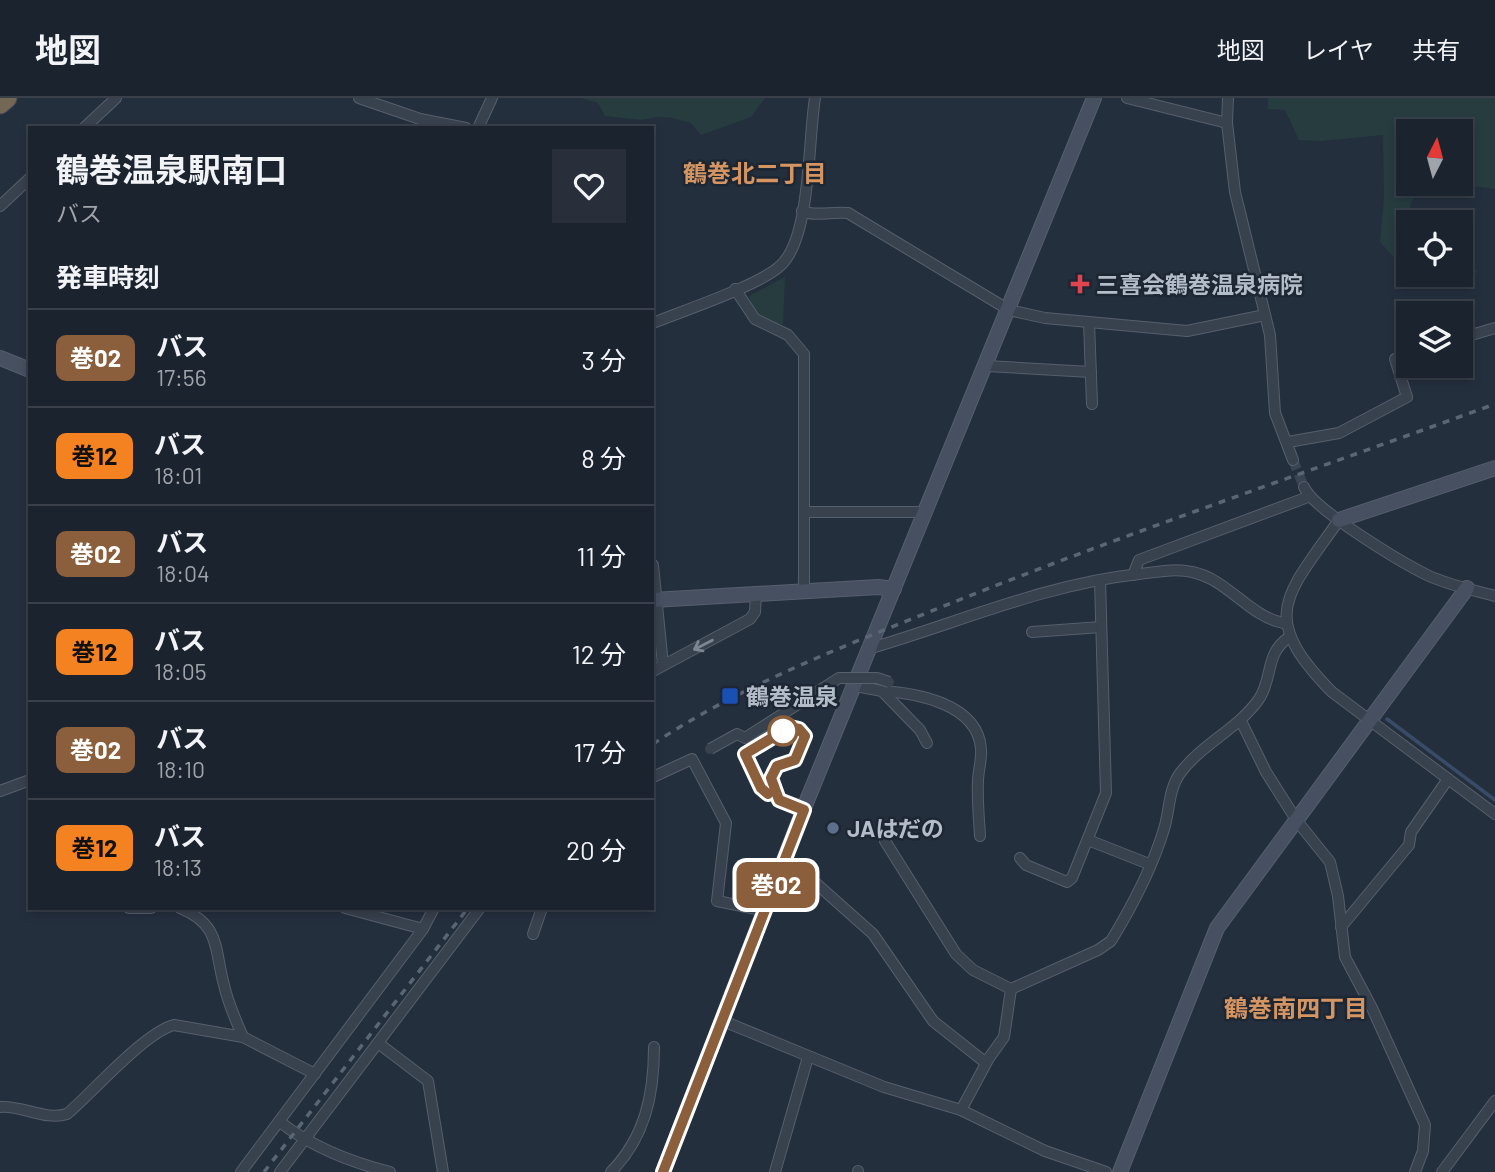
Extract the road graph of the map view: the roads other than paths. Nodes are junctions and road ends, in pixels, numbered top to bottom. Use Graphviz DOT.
graph roads {
  1 [pos="7,98"];
  2 [pos="116,98"];
  3 [pos="359,98"];
  4 [pos="492,98"];
  5 [pos="815,98"];
  6 [pos="1094,98"];
  7 [pos="1127,98"];
  8 [pos="1228,98"];
  9 [pos="0,104"];
  10 [pos="417,123"];
  11 [pos="1227,123"];
  12 [pos="86,126"];
  13 [pos="446,126"];
  14 [pos="479,126"];
  15 [pos="28,180"];
  16 [pos="0,206"];
  17 [pos="802,211"];
  18 [pos="735,289"];
  19 [pos="1009,310"];
  20 [pos="1265,314"];
  21 [pos="1089,321"];
  22 [pos="654,323"];
  23 [pos="1495,328"];
  24 [pos="1473,334"];
  25 [pos="0,358"];
  26 [pos="987,366"];
  27 [pos="28,369"];
  28 [pos="1091,372"];
  29 [pos="1401,378"];
  30 [pos="1092,404"];
  31 [pos="1288,442"];
  32 [pos="1293,460"];
  33 [pos="1495,468"];
  34 [pos="805,512"];
  35 [pos="926,512"];
  36 [pos="1339,520"];
  37 [pos="1133,575"];
  38 [pos="1100,580"];
  39 [pos="1467,588"];
  40 [pos="894,589"];
  41 [pos="804,591"];
  42 [pos="756,594"];
  43 [pos="1495,596"];
  44 [pos="654,600"];
  45 [pos="1284,623"];
  46 [pos="1101,627"];
  47 [pos="1032,632"];
  48 [pos="1288,638"];
  49 [pos="871,648"];
  50 [pos="658,668"];
  51 [pos="856,686"];
  52 [pos="886,686"];
  53 [pos="1368,720"];
  54 [pos="1241,721"];
  55 [pos="927,743"];
  56 [pos="710,749"];
  57 [pos="772,771"];
  58 [pos="754,774"];
  59 [pos="654,777"];
  60 [pos="1448,779"];
  61 [pos="28,781"];
  62 [pos="0,791"];
  63 [pos="779,800"];
  64 [pos="804,810"];
  65 [pos="1495,814"];
  66 [pos="1297,821"];
  67 [pos="980,836"];
  68 [pos="885,841"];
  69 [pos="1088,841"];
  70 [pos="1020,858"];
  71 [pos="1149,864"];
  72 [pos="783,866"];
  73 [pos="184,910"];
  74 [pos="352,910"];
  75 [pos="433,910"];
  76 [pos="478,910"];
  77 [pos="541,910"];
  78 [pos="766,911"];
  79 [pos="1341,927"];
  80 [pos="423,929"];
  81 [pos="533,934"];
  82 [pos="1011,989"];
  83 [pos="723,1021"];
  84 [pos="243,1037"];
  85 [pos="378,1043"];
  86 [pos="654,1047"];
  87 [pos="808,1056"];
  88 [pos="986,1063"];
  89 [pos="315,1074"];
  90 [pos="1495,1101"];
  91 [pos="0,1107"];
  92 [pos="961,1110"];
  93 [pos="280,1122"];
  94 [pos="304,1140"];
  95 [pos="241,1172"];
  96 [pos="280,1172"];
  97 [pos="390,1172"];
  98 [pos="443,1172"];
  99 [pos="611,1172"];
  100 [pos="663,1172"];
  101 [pos="775,1172"];
  102 [pos="1106,1172"];
  103 [pos="1120,1172"];
  104 [pos="1415,1172"];
  105 [pos="1442,1172"];
  1 -- 9 [label="highway"];
  2 -- 12 [label="street"];
  3 -- 10 [label="street"];
  4 -- 14 [label="street"];
  5 -- 17 [label="street"];
  6 -- 19 [label="main road"];
  7 -- 11 [label="street"];
  8 -- 11 [label="street"];
  10 -- 13 [label="street"];
  11 -- 20 [label="street"];
  15 -- 16 [label="street"];
  17 -- 18 [label="street"];
  17 -- 19 [label="street"];
  18 -- 22 [label="street"];
  18 -- 34 [label="street"];
  19 -- 21 [label="street"];
  19 -- 26 [label="main road"];
  20 -- 21 [label="street"];
  20 -- 31 [label="street"];
  21 -- 28 [label="street"];
  23 -- 24 [label="street"];
  25 -- 27 [label="main road"];
  26 -- 28 [label="street"];
  26 -- 35 [label="main road"];
  28 -- 30 [label="street"];
  29 -- 31 [label="street"];
  31 -- 32 [label="street"];
  33 -- 36 [label="main road"];
  34 -- 35 [label="street"];
  34 -- 41 [label="street"];
  35 -- 40 [label="main road"];
  36 -- 37 [label="street"];
  36 -- 39 [label="street"];
  36 -- 45 [label="street"];
  37 -- 38 [label="street"];
  37 -- 45 [label="street"];
  38 -- 46 [label="street"];
  38 -- 49 [label="street"];
  39 -- 43 [label="street"];
  39 -- 53 [label="main road"];
  40 -- 41 [label="main road"];
  40 -- 49 [label="main road"];
  41 -- 42 [label="main road"];
  42 -- 44 [label="main road"];
  42 -- 50 [label="street, one-way"];
  44 -- 50 [label="street"];
  45 -- 48 [label="street"];
  46 -- 47 [label="street"];
  46 -- 69 [label="street"];
  48 -- 53 [label="street"];
  48 -- 54 [label="street"];
  49 -- 51 [label="main road"];
  51 -- 52 [label="street"];
  51 -- 64 [label="main road"];
  52 -- 55 [label="street"];
  52 -- 56 [label="street, bridge"];
  52 -- 67 [label="street"];
  53 -- 60 [label="street"];
  53 -- 66 [label="main road"];
  54 -- 66 [label="street"];
  54 -- 71 [label="street"];
  57 -- 58 [label="street"];
  57 -- 58 [label="street"];
  57 -- 63 [label="street"];
  58 -- 63 [label="street"];
  59 -- 78 [label="street"];
  60 -- 65 [label="street"];
  60 -- 79 [label="street"];
  61 -- 62 [label="street"];
  63 -- 64 [label="main road"];
  64 -- 72 [label="main road"];
  66 -- 79 [label="street"];
  66 -- 103 [label="main road"];
  68 -- 82 [label="street"];
  69 -- 70 [label="street"];
  69 -- 71 [label="street"];
  71 -- 82 [label="street"];
  72 -- 78 [label="main road"];
  72 -- 88 [label="street"];
  73 -- 84 [label="street"];
  74 -- 80 [label="street"];
  75 -- 80 [label="street"];
  76 -- 85 [label="street"];
  77 -- 81 [label="street"];
  78 -- 83 [label="main road"];
  79 -- 104 [label="street"];
  80 -- 89 [label="street"];
  82 -- 88 [label="street"];
  83 -- 87 [label="street"];
  83 -- 100 [label="main road"];
  84 -- 89 [label="street"];
  84 -- 91 [label="street"];
  85 -- 94 [label="street"];
  85 -- 98 [label="street"];
  86 -- 99 [label="street"];
  87 -- 92 [label="street"];
  87 -- 101 [label="street"];
  88 -- 92 [label="street"];
  89 -- 93 [label="street"];
  90 -- 105 [label="street"];
  92 -- 102 [label="street"];
  93 -- 94 [label="street"];
  93 -- 95 [label="street"];
  94 -- 96 [label="street"];
  94 -- 97 [label="street"];
}
